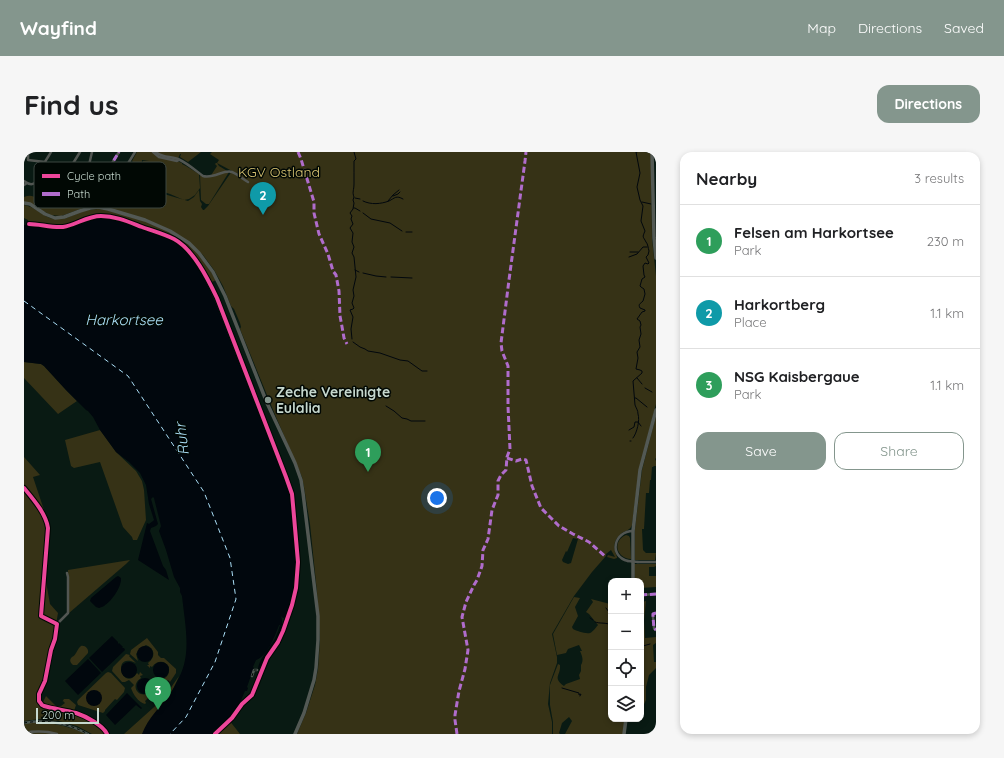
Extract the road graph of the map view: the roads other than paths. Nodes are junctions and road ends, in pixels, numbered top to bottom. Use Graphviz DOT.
graph roads {
  1 [pos="28,152"];
  2 [pos="51,152"];
  3 [pos="80,152"];
  4 [pos="92,152"];
  5 [pos="119,152"];
  6 [pos="135,152"];
  7 [pos="153,152"];
  8 [pos="156,152"];
  9 [pos="652,152"];
  10 [pos="179,160"];
  11 [pos="45,162"];
  12 [pos="74,162"];
  13 [pos="90,162"];
  14 [pos="113,162"];
  15 [pos="129,162"];
  16 [pos="24,181"];
  17 [pos="248,182"];
  18 [pos="27,183"];
  19 [pos="34,183"];
  20 [pos="24,185"];
  21 [pos="24,203"];
  22 [pos="34,207"];
  23 [pos="36,208"];
  24 [pos="91,208"];
  25 [pos="103,208"];
  26 [pos="656,258"];
  27 [pos="656,410"];
  28 [pos="633,534"];
  29 [pos="656,562"];
  30 [pos="67,573"];
  31 [pos="633,578"];
  32 [pos="656,594"];
  33 [pos="644,595"];
  34 [pos="656,613"];
  35 [pos="656,630"];
  36 [pos="626,722"];
  37 [pos="24,733"];
  38 [pos="57,734"];
  39 [pos="107,734"];
  40 [pos="295,734"];
  41 [pos="624,734"];
  1 -- 11 [label="street"];
  2 -- 11 [label="street"];
  3 -- 12 [label="street"];
  4 -- 13 [label="street"];
  5 -- 14 [label="street"];
  6 -- 15 [label="street"];
  7 -- 10 [label="street"];
  8 -- 10 [label="street"];
  9 -- 26 [label="main road"];
  10 -- 17 [label="street"];
  16 -- 18 [label="street"];
  18 -- 19 [label="street"];
  18 -- 20 [label="street"];
  21 -- 22 [label="main road"];
  23 -- 24 [label="main road"];
  25 -- 40 [label="main road"];
  27 -- 28 [label="main road"];
  28 -- 29 [label="street, bridge"];
  28 -- 31 [label="main road"];
  30 -- 39 [label="street"];
  32 -- 33 [label="street"];
  34 -- 35 [label="street"];
  36 -- 41 [label="main road"];
  37 -- 38 [label="street"];
}
